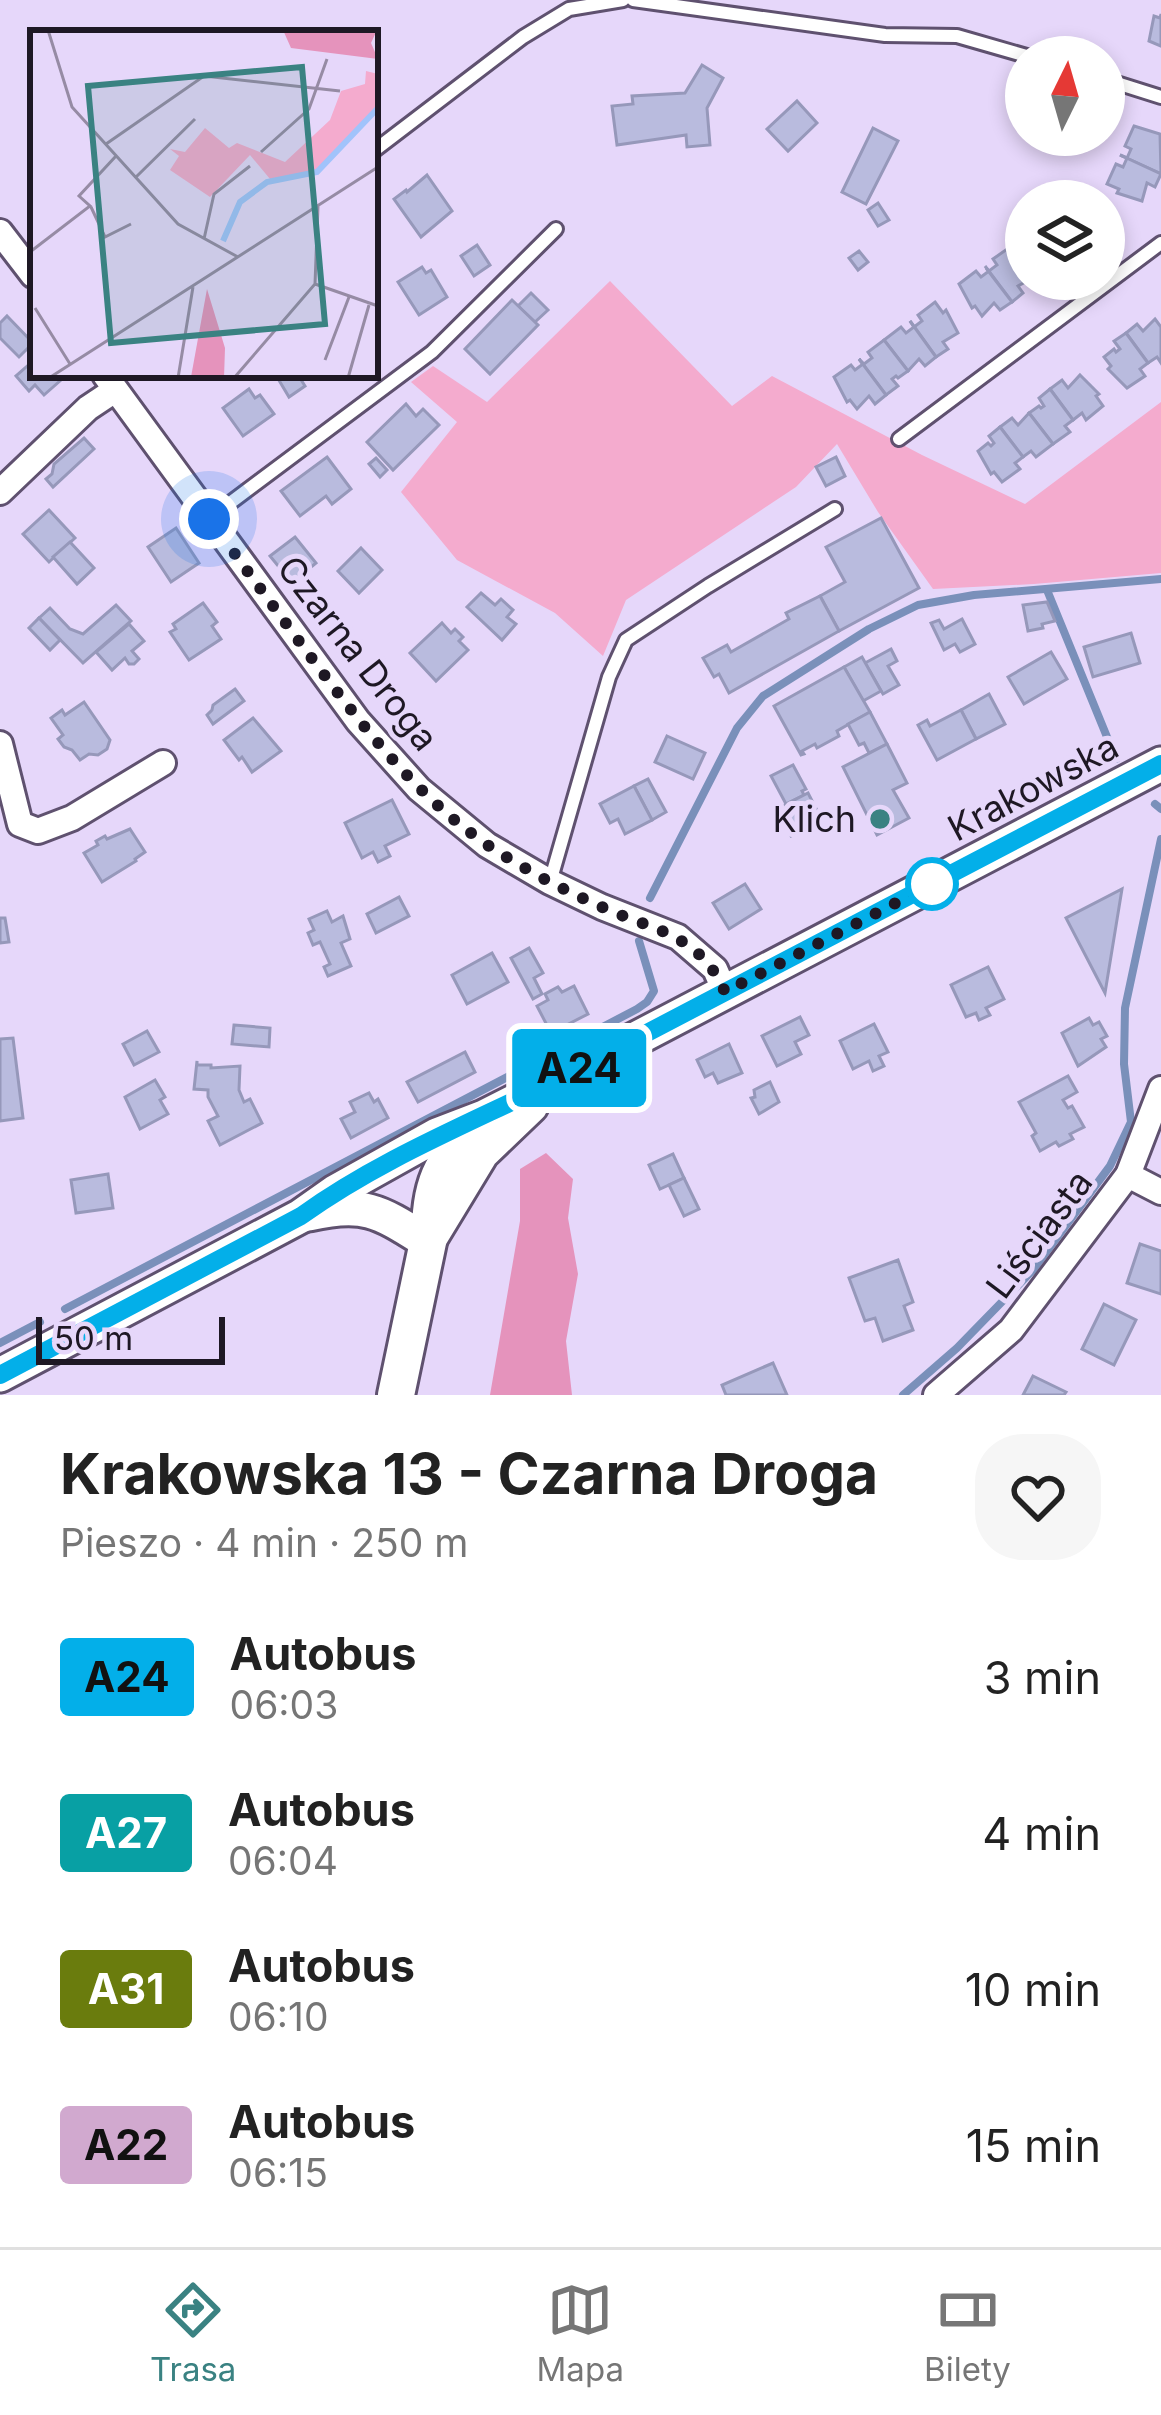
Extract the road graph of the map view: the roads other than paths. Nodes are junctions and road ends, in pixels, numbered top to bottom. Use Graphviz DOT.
graph roads {
  1 [pos="622,0"];
  2 [pos="633,0"];
  3 [pos="1005,50"];
  4 [pos="1125,86"];
  5 [pos="1161,97"];
  6 [pos="378,149"];
  7 [pos="556,229"];
  8 [pos="0,232"];
  9 [pos="1161,243"];
  10 [pos="30,271"];
  11 [pos="110,382"];
  12 [pos="899,440"];
  13 [pos="0,492"];
  14 [pos="836,509"];
  15 [pos="209,519"];
  16 [pos="0,744"];
  17 [pos="163,763"];
  18 [pos="1161,764"];
  19 [pos="550,882"];
  20 [pos="725,992"];
  21 [pos="559,1079"];
  22 [pos="1161,1089"];
  23 [pos="484,1117"];
  24 [pos="1128,1175"];
  25 [pos="335,1192"];
  26 [pos="1161,1192"];
  27 [pos="301,1216"];
  28 [pos="428,1242"];
  29 [pos="0,1375"];
  30 [pos="396,1395"];
  31 [pos="936,1395"];
  1 -- 6 [label="lane"];
  2 -- 3 [label="lane"];
  4 -- 5 [label="lane"];
  7 -- 15 [label="lane"];
  8 -- 10 [label="street"];
  9 -- 12 [label="lane"];
  11 -- 13 [label="street"];
  11 -- 15 [label="street, Czarna Droga"];
  14 -- 19 [label="lane"];
  15 -- 19 [label="street, Czarna Droga"];
  16 -- 17 [label="street"];
  18 -- 20 [label="main road, Krakowska"];
  19 -- 20 [label="street, Czarna Droga"];
  20 -- 21 [label="main road, Krakowska"];
  21 -- 23 [label="main road, Krakowska"];
  21 -- 28 [label="main road, Krakowska"];
  22 -- 24 [label="street, Liściasta"];
  23 -- 25 [label="main road, Krakowska"];
  23 -- 28 [label="main road, Krakowska"];
  24 -- 26 [label="street"];
  24 -- 31 [label="street, Liściasta"];
  25 -- 27 [label="main road, Krakowska"];
  25 -- 28 [label="main road"];
  27 -- 28 [label="main road, Krakowska"];
  27 -- 29 [label="main road, Krakowska"];
  28 -- 30 [label="main road"];
}
